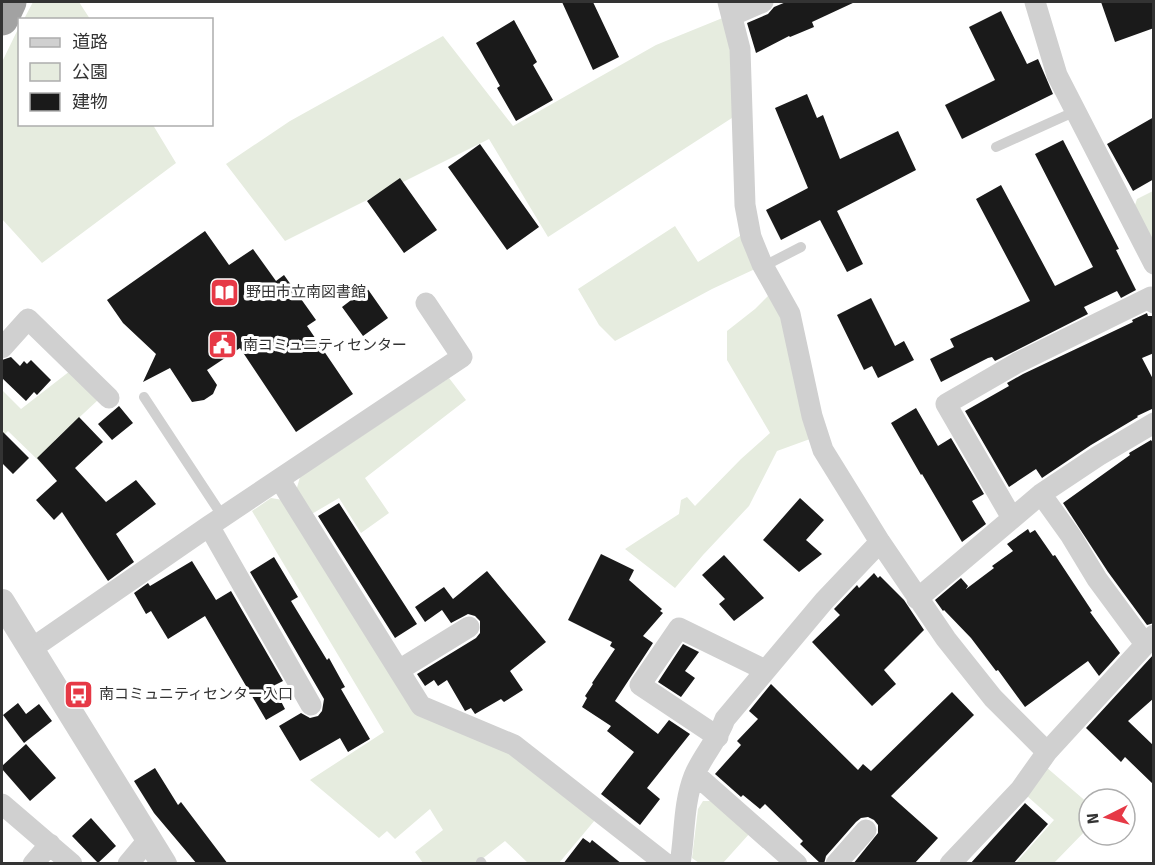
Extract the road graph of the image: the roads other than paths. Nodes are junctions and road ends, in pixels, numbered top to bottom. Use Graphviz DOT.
graph roads {
  1 [pos="10,2"];
  2 [pos="763,2"];
  3 [pos="1035,2"];
  4 [pos="730,8"];
  5 [pos="2,19"];
  6 [pos="1076,111"];
  7 [pos="996,147"];
  8 [pos="801,247"];
  9 [pos="1154,264"];
  10 [pos="764,266"];
  11 [pos="426,303"];
  12 [pos="1154,303"];
  13 [pos="2,348"];
  14 [pos="144,397"];
  15 [pos="109,398"];
  16 [pos="1154,423"];
  17 [pos="280,480"];
  18 [pos="1041,494"];
  19 [pos="1011,518"];
  20 [pos="216,522"];
  21 [pos="880,542"];
  22 [pos="917,598"];
  23 [pos="2,602"];
  24 [pos="469,627"];
  25 [pos="1149,640"];
  26 [pos="31,649"];
  27 [pos="399,670"];
  28 [pos="765,670"];
  29 [pos="312,705"];
  30 [pos="718,737"];
  31 [pos="1047,752"];
  32 [pos="695,774"];
  33 [pos="2,804"];
  34 [pos="866,830"];
  35 [pos="148,840"];
  36 [pos="50,844"];
  37 [pos="33,864"];
  38 [pos="72,864"];
  39 [pos="128,864"];
  40 [pos="164,864"];
  41 [pos="666,864"];
  42 [pos="680,864"];
  43 [pos="797,864"];
  44 [pos="836,864"];
  45 [pos="950,864"];
  1 -- 5 [label="highway"];
  2 -- 4 [label="street"];
  3 -- 6 [label="street"];
  4 -- 10 [label="street"];
  6 -- 7 [label="lane"];
  6 -- 9 [label="street"];
  8 -- 10 [label="lane"];
  10 -- 21 [label="street"];
  11 -- 17 [label="street"];
  12 -- 19 [label="street"];
  13 -- 15 [label="street"];
  14 -- 20 [label="lane"];
  16 -- 18 [label="street"];
  17 -- 20 [label="street"];
  17 -- 27 [label="street"];
  18 -- 19 [label="street"];
  18 -- 25 [label="street"];
  19 -- 22 [label="street"];
  20 -- 26 [label="street"];
  20 -- 29 [label="street"];
  21 -- 22 [label="street"];
  21 -- 28 [label="street"];
  22 -- 31 [label="street"];
  23 -- 26 [label="street"];
  24 -- 27 [label="street"];
  25 -- 31 [label="street"];
  26 -- 35 [label="street"];
  27 -- 41 [label="street"];
  28 -- 30 [label="street"];
  28 -- 30 [label="street"];
  30 -- 32 [label="street"];
  31 -- 45 [label="street"];
  32 -- 42 [label="street"];
  32 -- 43 [label="street"];
  33 -- 36 [label="street"];
  34 -- 44 [label="street"];
  35 -- 39 [label="street"];
  35 -- 40 [label="street"];
  36 -- 37 [label="street"];
  36 -- 38 [label="street"];
}
